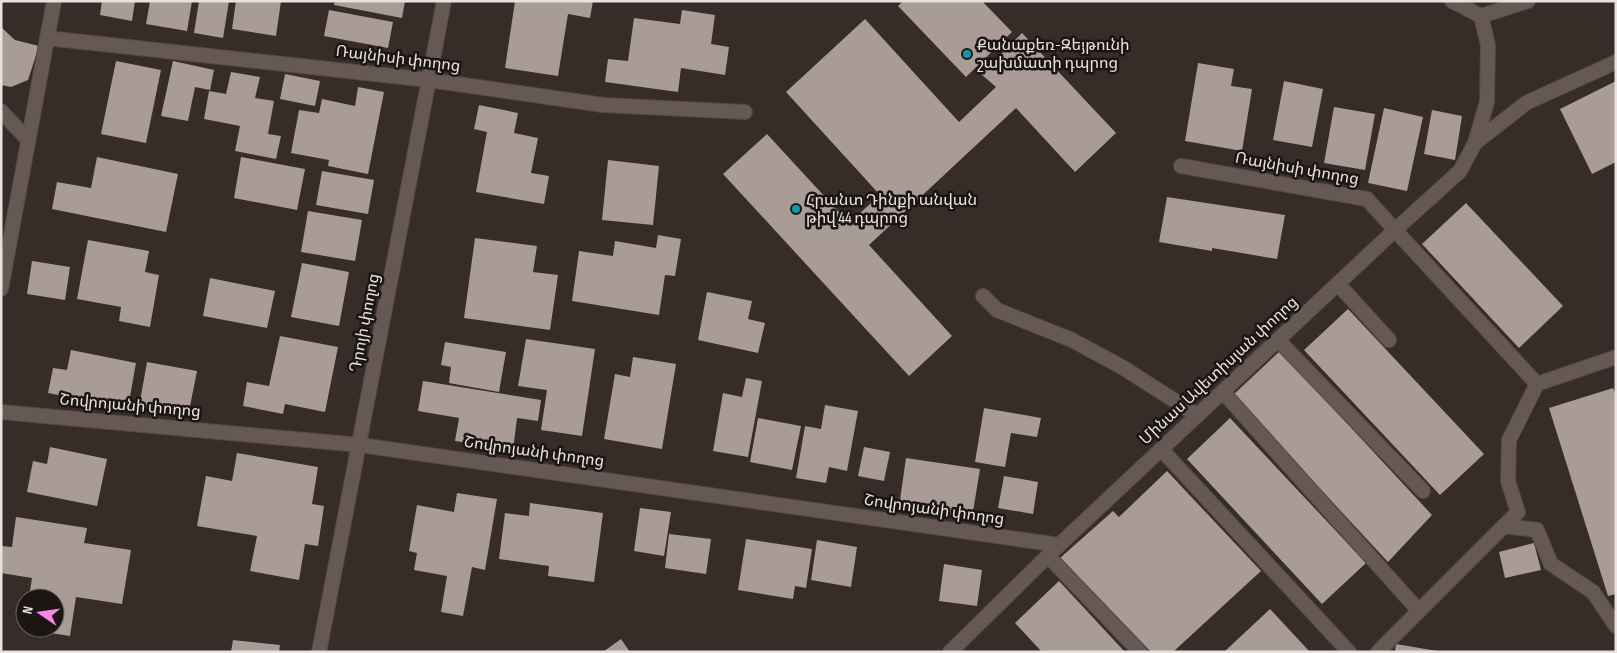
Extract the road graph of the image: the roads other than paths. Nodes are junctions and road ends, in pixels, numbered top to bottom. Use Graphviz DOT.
graph roads {
  1 [pos="54,1"];
  2 [pos="444,1"];
  3 [pos="1452,1"];
  4 [pos="1528,1"];
  5 [pos="1481,16"];
  6 [pos="47,38"];
  7 [pos="1616,62"];
  8 [pos="429,80"];
  9 [pos="1,111"];
  10 [pos="745,112"];
  11 [pos="28,140"];
  12 [pos="1475,143"];
  13 [pos="1181,166"];
  14 [pos="1395,230"];
  15 [pos="1338,284"];
  16 [pos="1,289"];
  17 [pos="983,296"];
  18 [pos="1278,340"];
  19 [pos="1389,340"];
  20 [pos="1616,357"];
  21 [pos="1536,384"];
  22 [pos="1223,392"];
  23 [pos="1,412"];
  24 [pos="1197,415"];
  25 [pos="360,445"];
  26 [pos="1161,449"];
  27 [pos="1423,491"];
  28 [pos="1504,526"];
  29 [pos="1059,545"];
  30 [pos="1048,556"];
  31 [pos="1419,611"];
  32 [pos="1616,626"];
  33 [pos="319,652"];
  34 [pos="950,652"];
  35 [pos="1140,652"];
  36 [pos="1349,652"];
  37 [pos="1378,652"];
  1 -- 6 [label="street"];
  2 -- 8 [label="street, Դրոյի փողոց"];
  3 -- 5 [label="street"];
  4 -- 5 [label="street"];
  5 -- 12 [label="street, Մինաս Ավետիսյան փողոց"];
  6 -- 8 [label="street, Ռայնիսի փողոց"];
  6 -- 11 [label="street"];
  7 -- 12 [label="street"];
  8 -- 10 [label="street, Ռայնիսի փողոց"];
  8 -- 25 [label="street, Դրոյի փողոց"];
  9 -- 11 [label="street"];
  11 -- 16 [label="street"];
  12 -- 14 [label="street, Մինաս Ավետիսյան փողոց"];
  13 -- 14 [label="street, Ռայնիսի փողոց"];
  14 -- 15 [label="street, Մինաս Ավետիսյան փողոց"];
  14 -- 21 [label="street, Ռայնիսի փողոց"];
  15 -- 18 [label="street, Մինաս Ավետիսյան փողոց"];
  15 -- 19 [label="street"];
  17 -- 24 [label="street"];
  18 -- 22 [label="street, Մինաս Ավետիսյան փողոց"];
  18 -- 27 [label="street"];
  20 -- 21 [label="street"];
  21 -- 28 [label="street"];
  22 -- 24 [label="street, Մինաս Ավետիսյան փողոց"];
  22 -- 31 [label="street"];
  23 -- 25 [label="street, Շովրոյանի փողոց"];
  24 -- 26 [label="street, Մինաս Ավետիսյան փողոց"];
  25 -- 29 [label="street, Շովրոյանի փողոց"];
  25 -- 33 [label="street, Դրոյի փողոց"];
  26 -- 29 [label="street, Մինաս Ավետիսյան փողոց"];
  26 -- 36 [label="street"];
  28 -- 31 [label="street"];
  28 -- 32 [label="street"];
  29 -- 30 [label="street, Մինաս Ավետիսյան փողոց"];
  30 -- 34 [label="street, Մինաս Ավետիսյան փողոց"];
  30 -- 35 [label="street"];
  31 -- 37 [label="street"];
}
